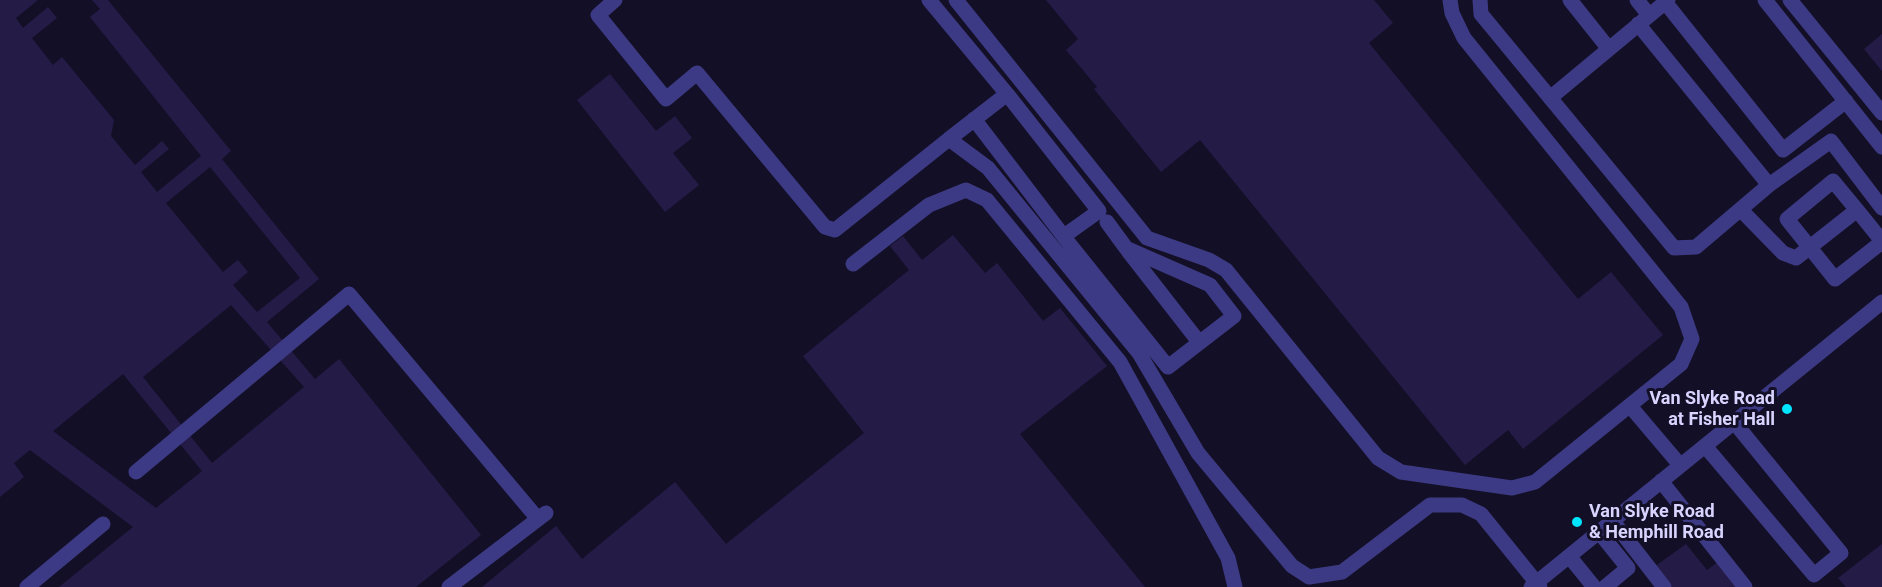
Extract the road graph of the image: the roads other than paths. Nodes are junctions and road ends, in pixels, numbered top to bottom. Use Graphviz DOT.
graph roads {
  1 [pos="615,0"];
  2 [pos="929,0"];
  3 [pos="956,0"];
  4 [pos="1450,0"];
  5 [pos="1480,0"];
  6 [pos="1570,0"];
  7 [pos="1637,0"];
  8 [pos="1765,0"];
  9 [pos="1790,0"];
  10 [pos="1666,1"];
  11 [pos="1644,19"];
  12 [pos="1609,49"];
  13 [pos="1007,94"];
  14 [pos="1550,98"];
  15 [pos="1846,101"];
  16 [pos="1882,113"];
  17 [pos="974,119"];
  18 [pos="949,139"];
  19 [pos="1882,147"];
  20 [pos="1769,185"];
  21 [pos="1882,208"];
  22 [pos="1741,210"];
  23 [pos="1857,210"];
  24 [pos="1107,222"];
  25 [pos="1064,237"];
  26 [pos="1882,242"];
  27 [pos="1126,248"];
  28 [pos="1810,248"];
  29 [pos="853,264"];
  30 [pos="1882,302"];
  31 [pos="1199,342"];
  32 [pos="1630,406"];
  33 [pos="1734,422"];
  34 [pos="1705,446"];
  35 [pos="1680,465"];
  36 [pos="136,472"];
  37 [pos="1661,481"];
  38 [pos="1612,520"];
  39 [pos="104,524"];
  40 [pos="1599,532"];
  41 [pos="1569,556"];
  42 [pos="1536,586"];
  43 [pos="27,587"];
  44 [pos="449,587"];
  45 [pos="1235,587"];
  46 [pos="1594,587"];
  47 [pos="1605,587"];
  48 [pos="1664,587"];
  49 [pos="1745,587"];
  1 -- 18 [label="street"];
  2 -- 13 [label="street"];
  3 -- 32 [label="street"];
  4 -- 32 [label="street"];
  5 -- 14 [label="street"];
  6 -- 12 [label="street"];
  7 -- 11 [label="street"];
  8 -- 15 [label="street"];
  9 -- 16 [label="street"];
  10 -- 11 [label="street"];
  10 -- 15 [label="street"];
  11 -- 12 [label="street"];
  11 -- 20 [label="street"];
  12 -- 14 [label="street"];
  13 -- 17 [label="street"];
  13 -- 25 [label="street"];
  14 -- 22 [label="street"];
  15 -- 19 [label="street"];
  17 -- 18 [label="street"];
  17 -- 25 [label="street"];
  18 -- 42 [label="street"];
  20 -- 21 [label="street"];
  20 -- 22 [label="street"];
  22 -- 28 [label="street"];
  23 -- 26 [label="street"];
  23 -- 28 [label="street"];
  23 -- 28 [label="street"];
  24 -- 27 [label="street"];
  25 -- 31 [label="street"];
  26 -- 28 [label="street"];
  27 -- 31 [label="street"];
  27 -- 31 [label="street"];
  29 -- 45 [label="street"];
  30 -- 33 [label="street"];
  32 -- 35 [label="street"];
  33 -- 34 [label="street"];
  33 -- 34 [label="street"];
  34 -- 35 [label="street"];
  35 -- 37 [label="street"];
  36 -- 44 [label="street"];
  37 -- 38 [label="street"];
  37 -- 49 [label="street"];
  38 -- 40 [label="street"];
  38 -- 48 [label="street"];
  39 -- 43 [label="street"];
  40 -- 41 [label="street"];
  40 -- 47 [label="street"];
  41 -- 42 [label="street"];
  41 -- 46 [label="street"];
}
